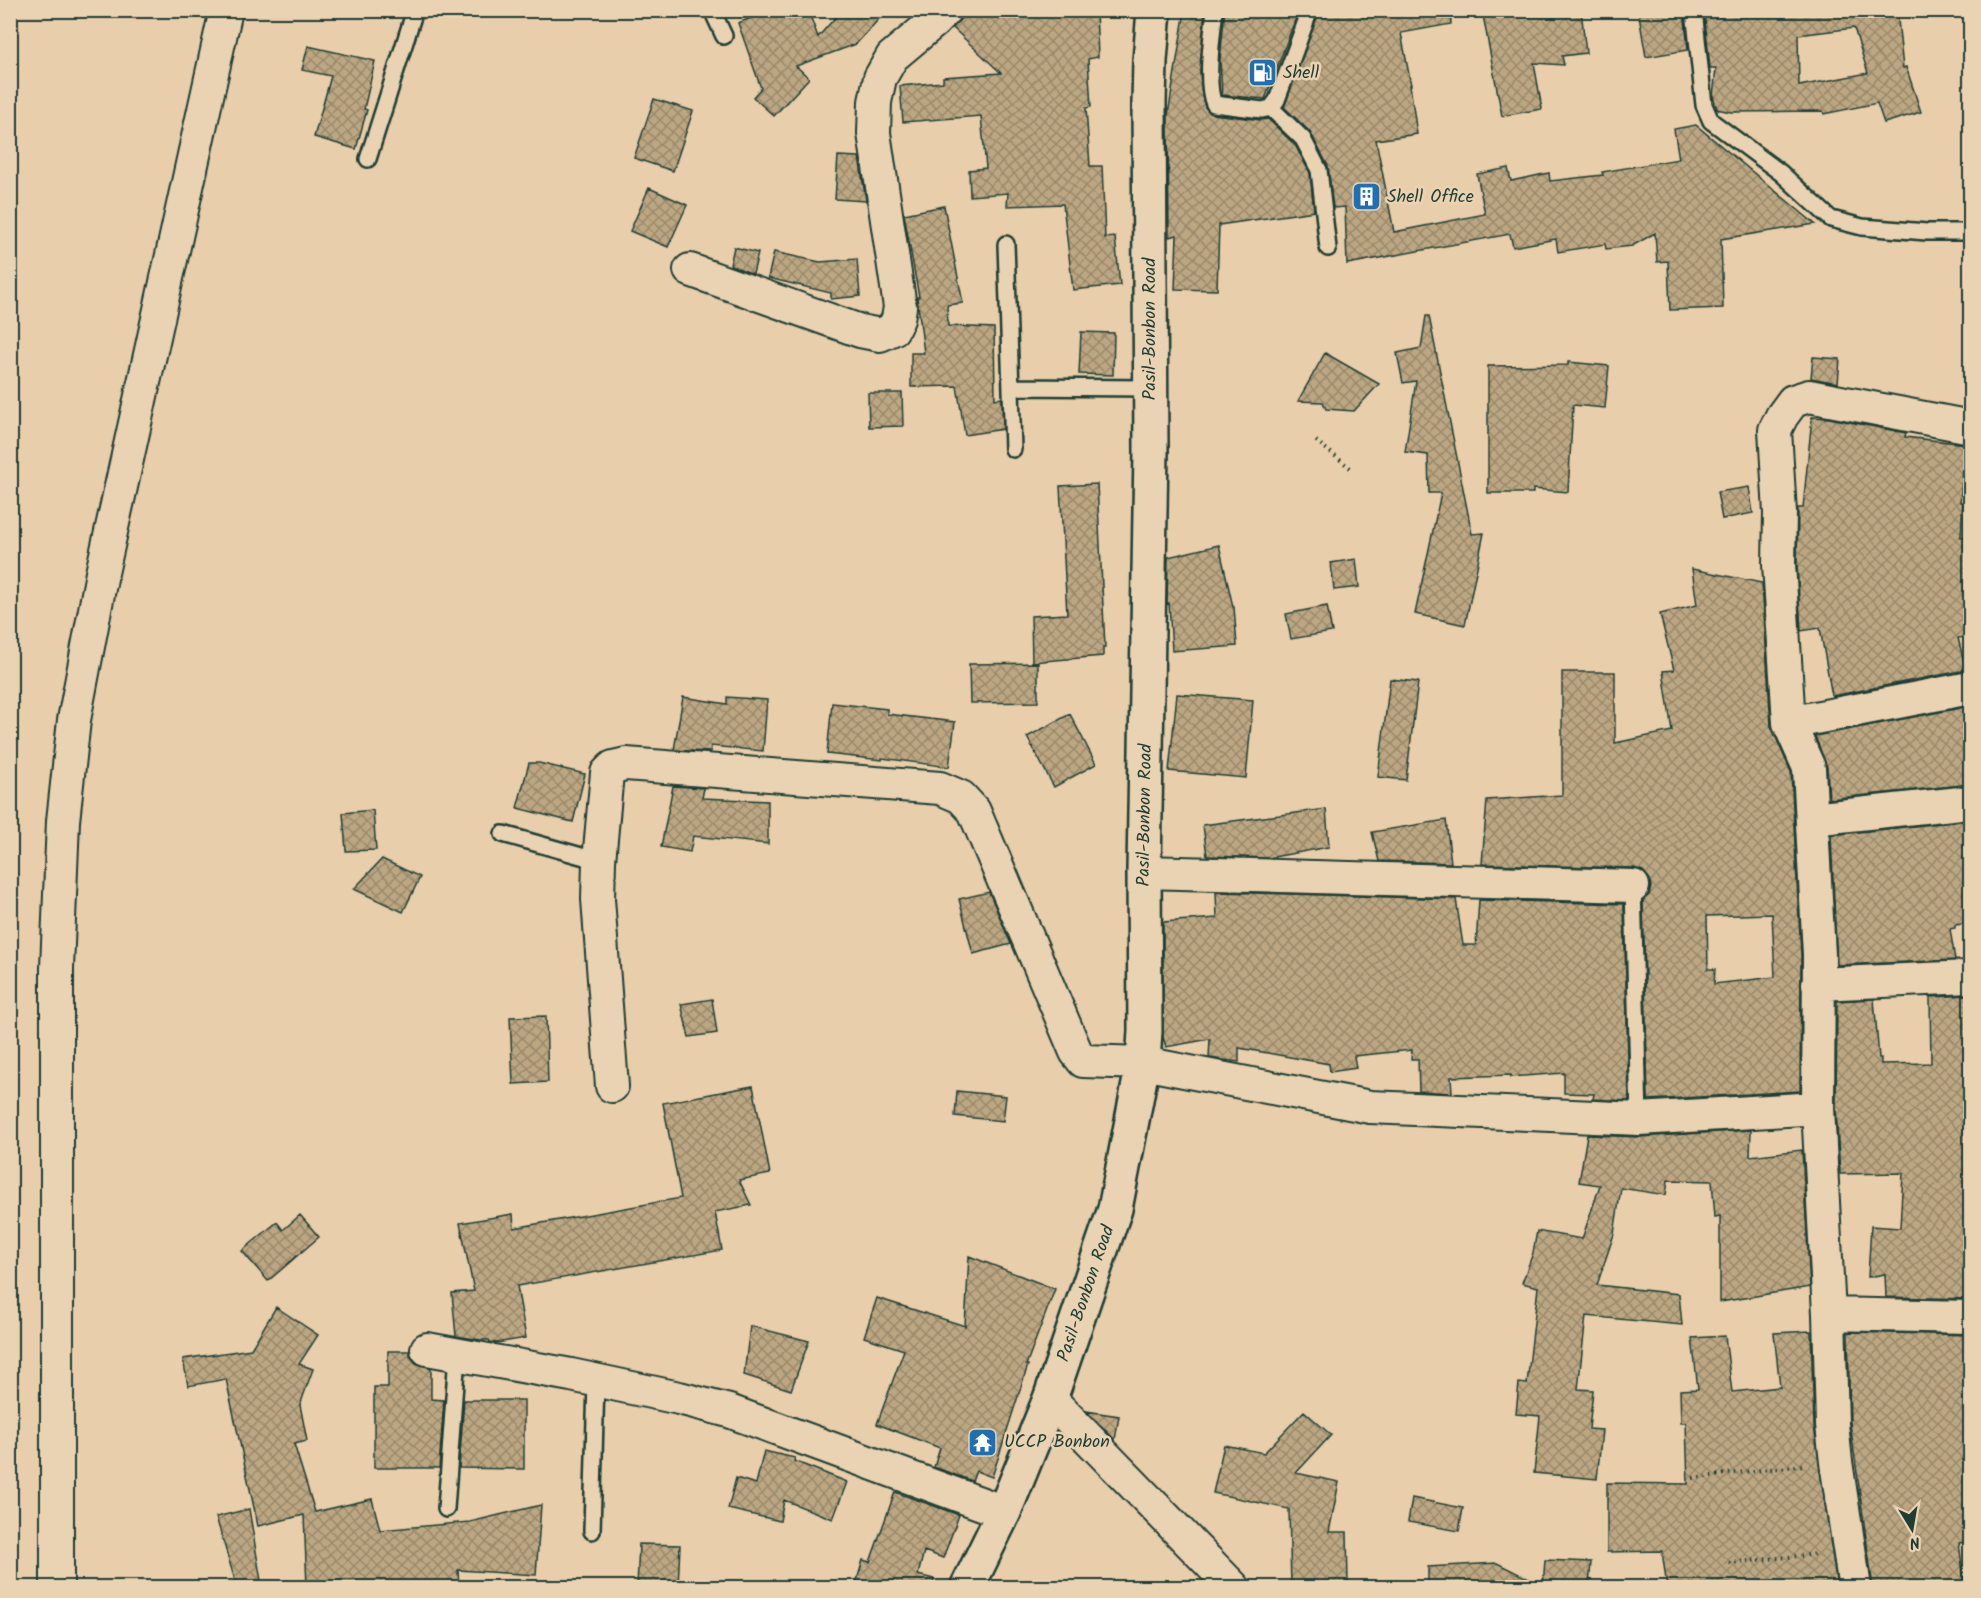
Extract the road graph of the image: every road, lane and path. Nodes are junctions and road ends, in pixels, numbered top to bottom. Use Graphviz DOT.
graph roads {
  1 [pos="226,10"];
  2 [pos="415,10"];
  3 [pos="712,10"];
  4 [pos="945,10"];
  5 [pos="1154,10"];
  6 [pos="1215,10"];
  7 [pos="1310,10"];
  8 [pos="1694,10"];
  9 [pos="724,36"];
  10 [pos="1271,108"];
  11 [pos="368,159"];
  12 [pos="1971,232"];
  13 [pos="1006,244"];
  14 [pos="1328,248"];
  15 [pos="690,270"];
  16 [pos="1011,387"];
  17 [pos="1150,388"];
  18 [pos="1966,426"];
  19 [pos="1317,441"];
  20 [pos="1013,449"];
  21 [pos="1353,470"];
  22 [pos="1971,688"];
  23 [pos="1789,723"];
  24 [pos="1971,802"];
  25 [pos="1812,819"];
  26 [pos="503,834"];
  27 [pos="599,861"];
  28 [pos="1144,872"];
  29 [pos="1633,886"];
  30 [pos="1971,976"];
  31 [pos="1818,984"];
  32 [pos="1143,1063"];
  33 [pos="612,1086"];
  34 [pos="1818,1107"];
  35 [pos="1639,1119"];
  36 [pos="1830,1314"];
  37 [pos="1971,1317"];
  38 [pos="427,1349"];
  39 [pos="457,1355"];
  40 [pos="596,1381"];
  41 [pos="1050,1399"];
  42 [pos="1836,1462"];
  43 [pos="1693,1478"];
  44 [pos="446,1509"];
  45 [pos="1004,1512"];
  46 [pos="592,1531"];
  47 [pos="1850,1551"];
  48 [pos="1729,1563"];
  49 [pos="57,1587"];
  50 [pos="967,1587"];
  51 [pos="1234,1587"];
  52 [pos="1855,1587"];
  1 -- 49 [label="street"];
  2 -- 11 [label="lane"];
  3 -- 9 [label="lane"];
  4 -- 15 [label="street"];
  5 -- 17 [label="street, Pasil-Bonbon Road"];
  6 -- 10 [label="lane"];
  7 -- 10 [label="lane"];
  8 -- 12 [label="lane"];
  10 -- 14 [label="lane"];
  13 -- 16 [label="lane"];
  16 -- 17 [label="lane"];
  16 -- 20 [label="lane"];
  17 -- 28 [label="street, Pasil-Bonbon Road"];
  18 -- 23 [label="street"];
  19 -- 21 [label="path"];
  22 -- 23 [label="street"];
  23 -- 25 [label="street"];
  24 -- 25 [label="street"];
  25 -- 31 [label="street"];
  26 -- 27 [label="lane"];
  27 -- 32 [label="street"];
  27 -- 33 [label="street"];
  28 -- 29 [label="street"];
  28 -- 32 [label="street, Pasil-Bonbon Road"];
  29 -- 35 [label="lane"];
  30 -- 31 [label="street"];
  31 -- 34 [label="street"];
  32 -- 35 [label="street"];
  32 -- 41 [label="street, Pasil-Bonbon Road"];
  34 -- 35 [label="street"];
  34 -- 36 [label="street"];
  36 -- 37 [label="street"];
  36 -- 42 [label="street"];
  38 -- 39 [label="street"];
  39 -- 40 [label="street"];
  39 -- 44 [label="lane"];
  40 -- 45 [label="street"];
  40 -- 46 [label="lane"];
  41 -- 45 [label="street, Pasil-Bonbon Road"];
  41 -- 51 [label="street"];
  42 -- 43 [label="path"];
  42 -- 47 [label="street"];
  45 -- 50 [label="street, Pasil-Bonbon Road"];
  47 -- 48 [label="path"];
  47 -- 52 [label="street"];
}
